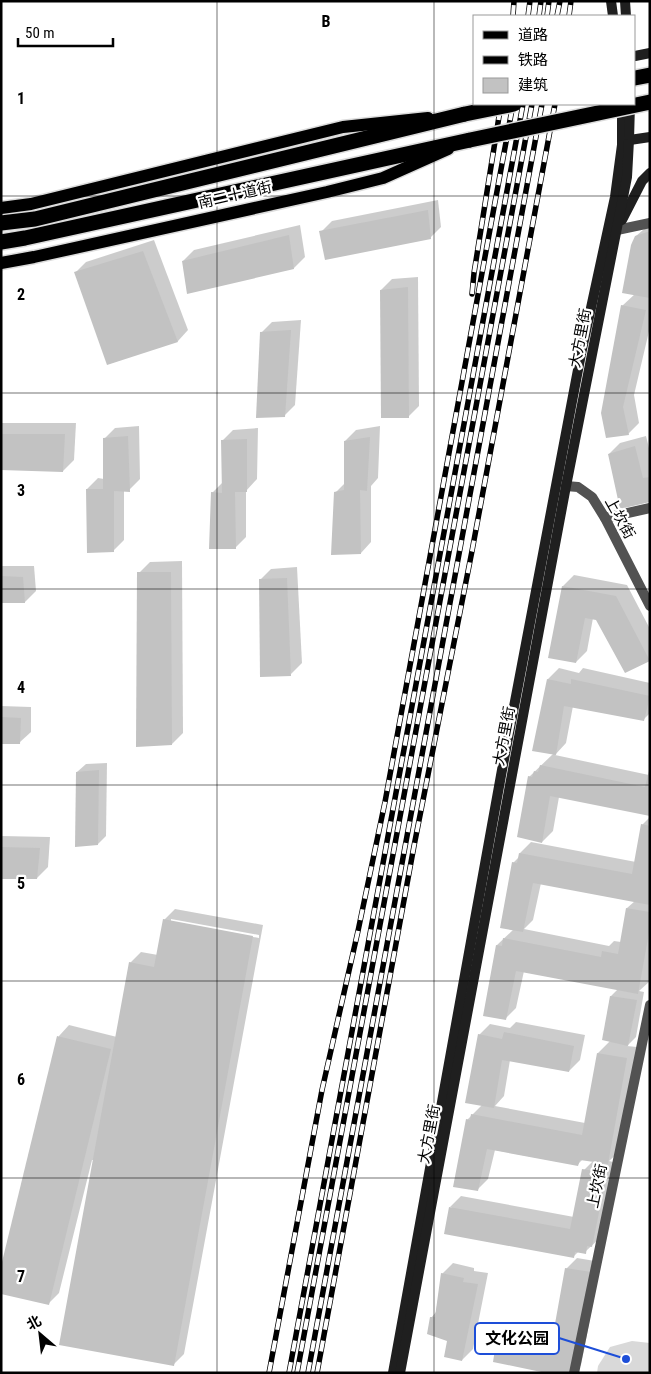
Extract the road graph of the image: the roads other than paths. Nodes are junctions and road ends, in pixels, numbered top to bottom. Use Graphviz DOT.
graph roads {
  1 [pos="611,1"];
  2 [pos="625,1"];
  3 [pos="613,15"];
  4 [pos="626,15"];
  5 [pos="650,52"];
  6 [pos="636,56"];
  7 [pos="650,74"];
  8 [pos="636,78"];
  9 [pos="650,102"];
  10 [pos="509,105"];
  11 [pos="622,105"];
  12 [pos="630,105"];
  13 [pos="636,105"];
  14 [pos="636,105"];
  15 [pos="465,114"];
  16 [pos="650,136"];
  17 [pos="470,140"];
  18 [pos="626,141"];
  19 [pos="650,173"];
  20 [pos="1,208"];
  21 [pos="650,222"];
  22 [pos="1,223"];
  23 [pos="617,230"];
  24 [pos="1,242"];
  25 [pos="1,262"];
  26 [pos="566,486"];
  27 [pos="650,508"];
  28 [pos="604,518"];
  29 [pos="650,606"];
  30 [pos="650,1005"];
  31 [pos="393,1373"];
  32 [pos="400,1373"];
  33 [pos="574,1373"];
  1 -- 3 [label="main road"];
  2 -- 4 [label="main road"];
  5 -- 6 [label="main road"];
  7 -- 8 [label="highway"];
  9 -- 14 [label="highway, bridge"];
  10 -- 15 [label="highway, bridge"];
  11 -- 18 [label="main road, 大方里街"];
  12 -- 18 [label="main road, 大方里街"];
  13 -- 17 [label="highway, bridge"];
  15 -- 20 [label="main road"];
  15 -- 22 [label="highway"];
  16 -- 18 [label="main road"];
  17 -- 24 [label="highway"];
  17 -- 25 [label="main road, 南二十道街"];
  18 -- 23 [label="main road, 大方里街"];
  18 -- 31 [label="main road, 大方里街"];
  19 -- 23 [label="main road"];
  21 -- 23 [label="street"];
  23 -- 26 [label="main road, 大方里街"];
  26 -- 28 [label="street, 上坎街"];
  26 -- 32 [label="main road, 大方里街"];
  27 -- 28 [label="street"];
  28 -- 29 [label="street, 上坎街"];
  30 -- 33 [label="street, 上坎街"];
}
